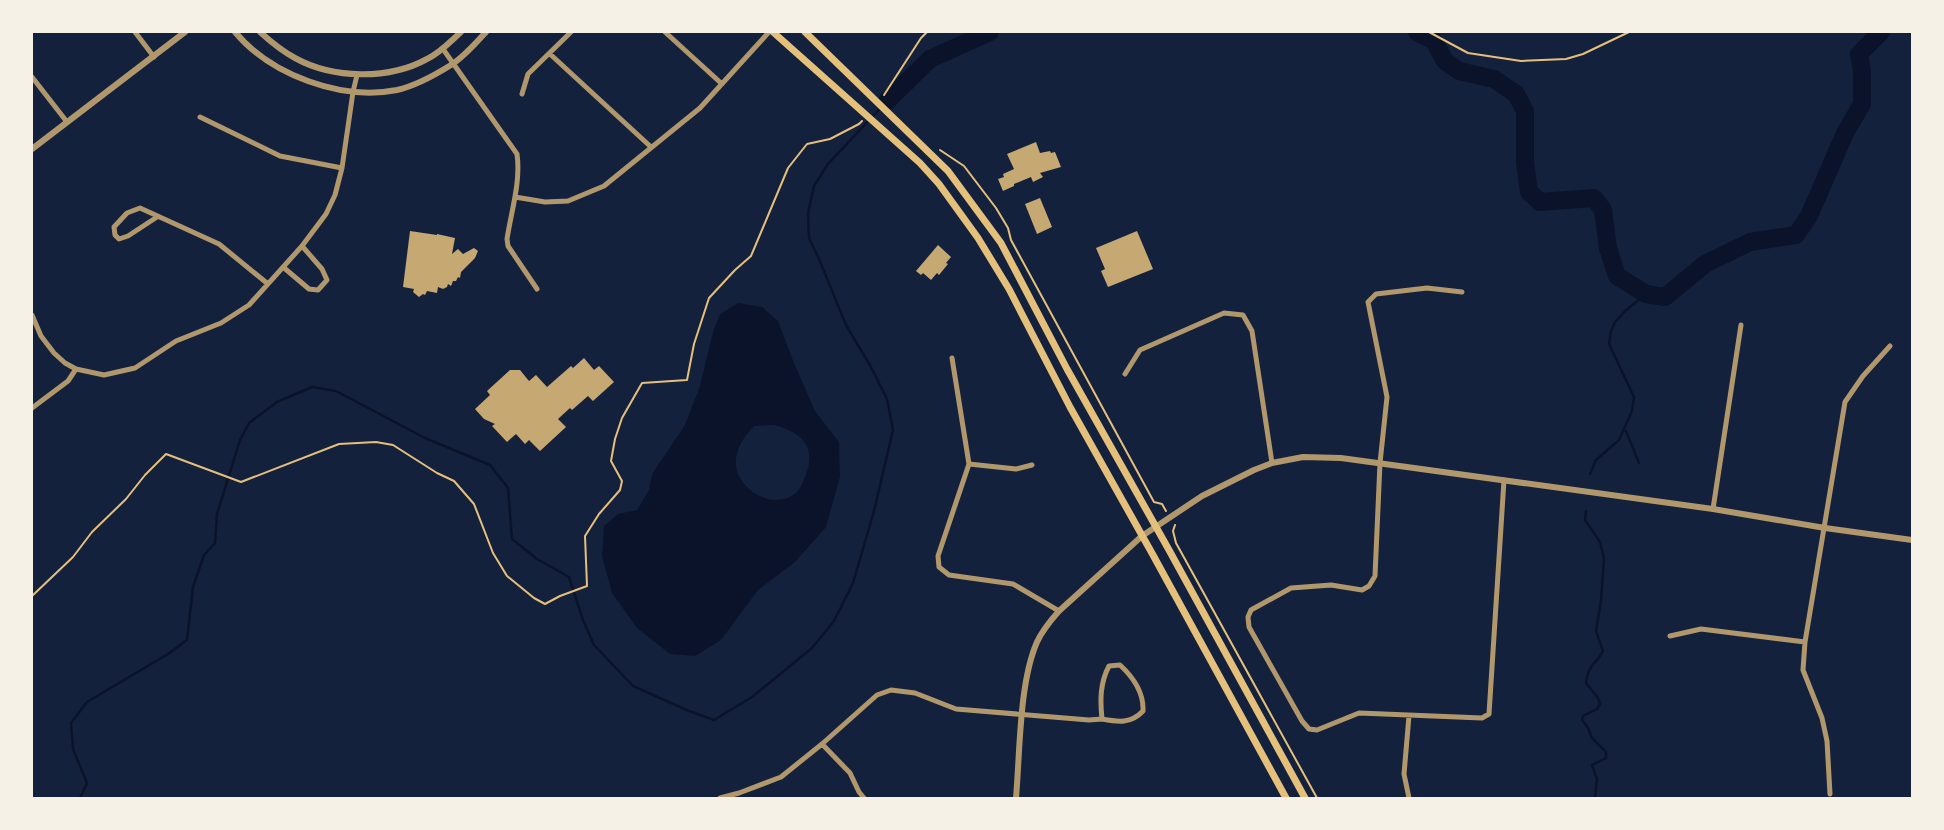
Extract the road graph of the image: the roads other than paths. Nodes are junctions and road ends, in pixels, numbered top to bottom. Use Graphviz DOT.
graph roads {
  1 [pos="135,32"];
  2 [pos="185,32"];
  3 [pos="235,32"];
  4 [pos="260,32"];
  5 [pos="461,32"];
  6 [pos="486,32"];
  7 [pos="571,32"];
  8 [pos="665,32"];
  9 [pos="771,32"];
  10 [pos="806,32"];
  11 [pos="443,49"];
  12 [pos="550,54"];
  13 [pos="154,57"];
  14 [pos="453,64"];
  15 [pos="357,75"];
  16 [pos="32,77"];
  17 [pos="722,84"];
  18 [pos="353,92"];
  19 [pos="522,94"];
  20 [pos="200,117"];
  21 [pos="66,122"];
  22 [pos="651,147"];
  23 [pos="32,149"];
  24 [pos="342,168"];
  25 [pos="515,197"];
  26 [pos="157,217"];
  27 [pos="302,246"];
  28 [pos="283,267"];
  29 [pos="268,284"];
  30 [pos="537,289"];
  31 [pos="1462,292"];
  32 [pos="32,315"];
  33 [pos="1741,325"];
  34 [pos="1890,346"];
  35 [pos="952,358"];
  36 [pos="76,369"];
  37 [pos="1125,374"];
  38 [pos="32,408"];
  39 [pos="1272,463"];
  40 [pos="969,464"];
  41 [pos="1380,464"];
  42 [pos="1032,465"];
  43 [pos="1504,480"];
  44 [pos="1713,509"];
  45 [pos="1155,527"];
  46 [pos="1825,528"];
  47 [pos="1143,536"];
  48 [pos="1913,540"];
  49 [pos="1059,611"];
  50 [pos="1670,636"];
  51 [pos="1805,642"];
  52 [pos="1022,714"];
  53 [pos="1409,716"];
  54 [pos="1101,719"];
  55 [pos="822,744"];
  56 [pos="1830,794"];
  57 [pos="741,796"];
  58 [pos="720,799"];
  59 [pos="864,799"];
  60 [pos="1016,799"];
  61 [pos="1286,799"];
  62 [pos="1305,799"];
  63 [pos="1409,799"];
  1 -- 13 [label="street"];
  2 -- 13 [label="street"];
  3 -- 18 [label="street"];
  4 -- 15 [label="street"];
  5 -- 11 [label="street"];
  6 -- 14 [label="street"];
  7 -- 12 [label="street"];
  8 -- 17 [label="street"];
  9 -- 17 [label="street"];
  9 -- 47 [label="main road"];
  10 -- 45 [label="main road"];
  11 -- 14 [label="street"];
  11 -- 15 [label="street"];
  12 -- 19 [label="street"];
  12 -- 22 [label="street"];
  13 -- 21 [label="street"];
  14 -- 18 [label="street"];
  14 -- 25 [label="street"];
  15 -- 18 [label="street"];
  16 -- 21 [label="street"];
  17 -- 22 [label="street"];
  18 -- 24 [label="street"];
  20 -- 24 [label="street"];
  21 -- 23 [label="street"];
  22 -- 25 [label="street"];
  24 -- 27 [label="street"];
  25 -- 30 [label="street"];
  26 -- 26 [label="street"];
  26 -- 29 [label="street"];
  27 -- 28 [label="street"];
  27 -- 28 [label="street"];
  28 -- 29 [label="street"];
  29 -- 36 [label="street"];
  31 -- 41 [label="street"];
  32 -- 36 [label="street"];
  33 -- 44 [label="street"];
  34 -- 46 [label="street"];
  35 -- 40 [label="street"];
  36 -- 38 [label="street"];
  37 -- 39 [label="street"];
  39 -- 41 [label="street"];
  39 -- 45 [label="street"];
  40 -- 42 [label="street"];
  40 -- 49 [label="street"];
  41 -- 43 [label="street"];
  41 -- 53 [label="street"];
  43 -- 44 [label="street"];
  43 -- 53 [label="street"];
  44 -- 46 [label="street"];
  45 -- 47 [label="street"];
  45 -- 62 [label="main road"];
  46 -- 48 [label="street"];
  46 -- 51 [label="street"];
  47 -- 49 [label="street"];
  47 -- 61 [label="main road"];
  49 -- 52 [label="street"];
  50 -- 51 [label="street"];
  51 -- 56 [label="street"];
  52 -- 54 [label="street"];
  52 -- 55 [label="street"];
  52 -- 60 [label="street"];
  53 -- 63 [label="street"];
  54 -- 54 [label="street"];
  55 -- 57 [label="street"];
  55 -- 59 [label="street"];
  57 -- 58 [label="street"];
}
